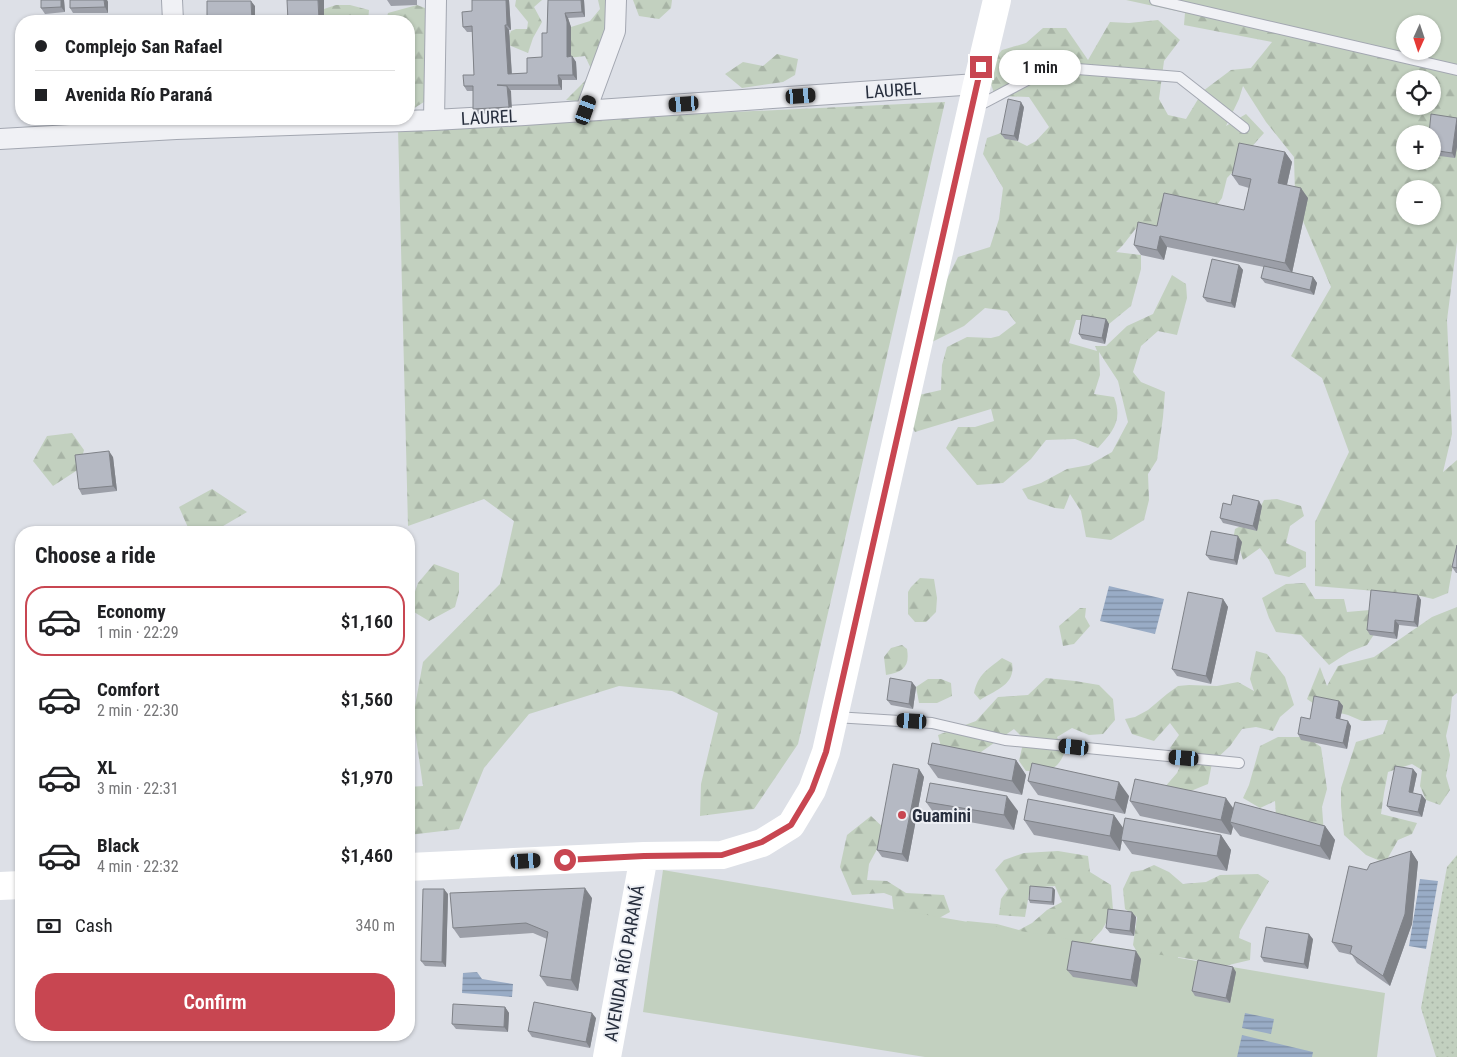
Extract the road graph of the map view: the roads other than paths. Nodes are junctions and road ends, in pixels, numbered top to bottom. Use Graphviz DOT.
graph roads {
  1 [pos="172,0"];
  2 [pos="436,0"];
  3 [pos="616,0"];
  4 [pos="997,0"];
  5 [pos="1155,0"];
  6 [pos="173,15"];
  7 [pos="1457,70"];
  8 [pos="974,97"];
  9 [pos="586,110"];
  10 [pos="415,120"];
  11 [pos="434,120"];
  12 [pos="164,125"];
  13 [pos="1244,128"];
  14 [pos="0,139"];
  15 [pos="834,717"];
  16 [pos="1239,763"];
  17 [pos="644,856"];
  18 [pos="415,867"];
  19 [pos="15,885"];
  20 [pos="0,886"];
  21 [pos="607,1057"];
  1 -- 6 [label="street"];
  2 -- 11 [label="street"];
  3 -- 9 [label="street"];
  4 -- 8 [label="main road"];
  5 -- 7 [label="lane"];
  8 -- 9 [label="street, LAUREL"];
  8 -- 13 [label="lane"];
  8 -- 15 [label="main road"];
  9 -- 11 [label="street, LAUREL"];
  10 -- 11 [label="street, LAUREL"];
  12 -- 14 [label="street, LAUREL"];
  15 -- 16 [label="lane"];
  15 -- 17 [label="main road"];
  17 -- 18 [label="main road"];
  17 -- 21 [label="main road, AVENIDA RÍO PARANÁ"];
  19 -- 20 [label="main road"];
}
